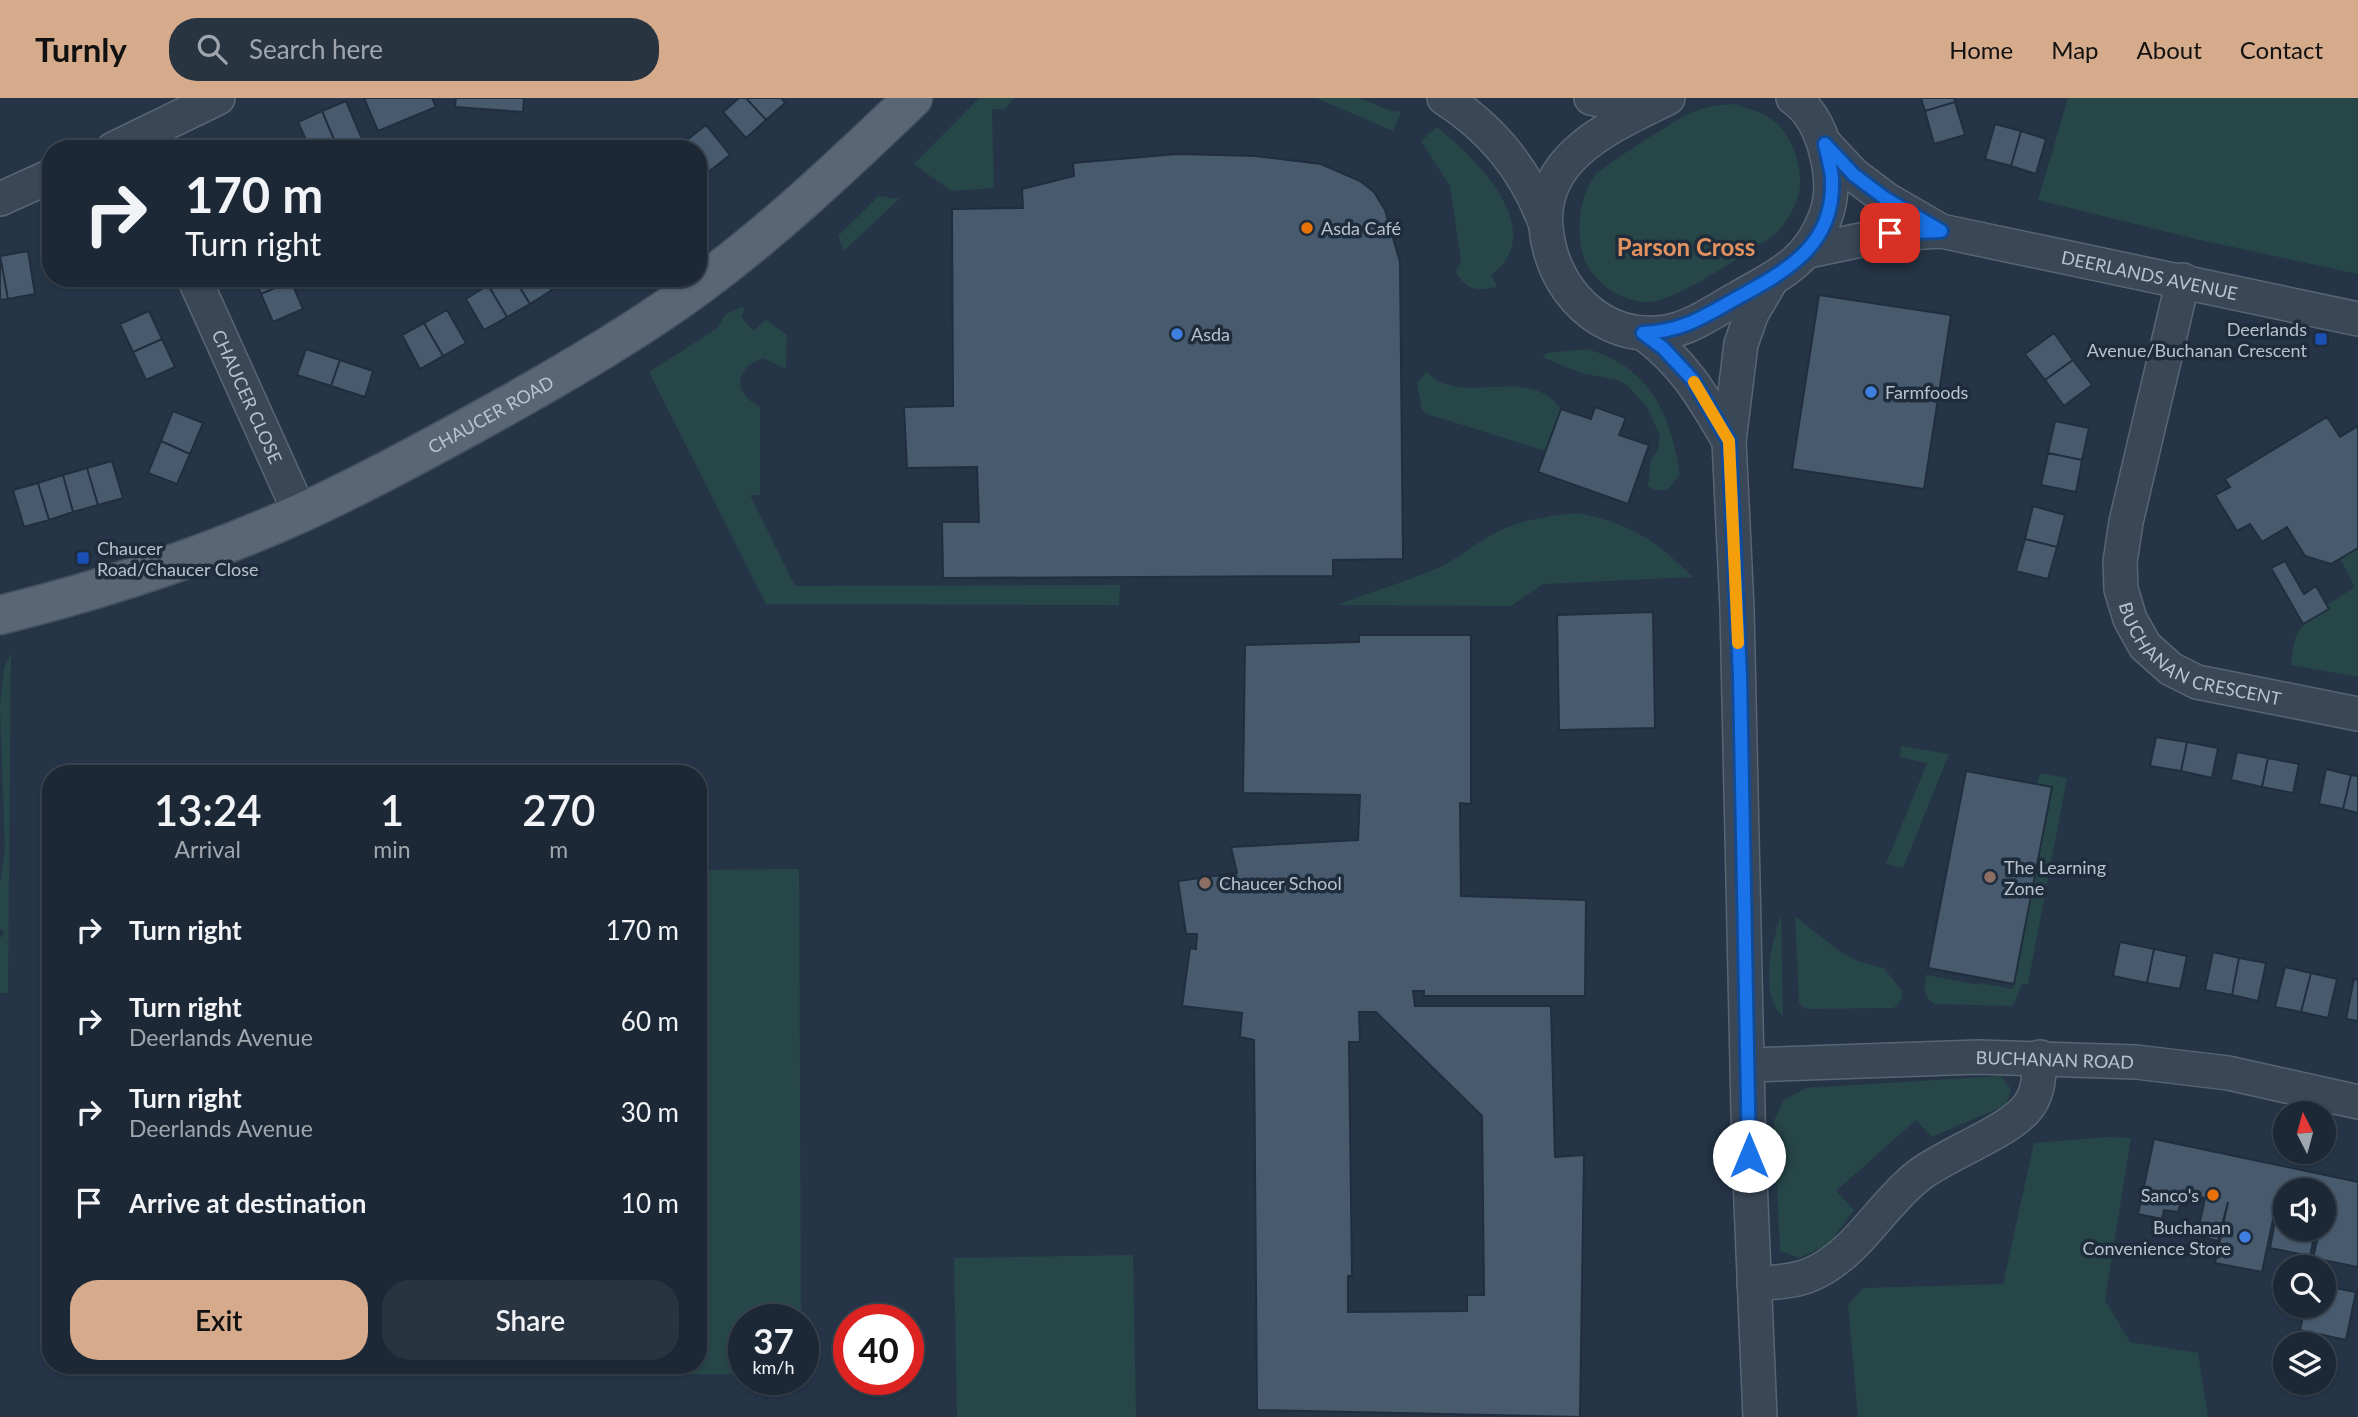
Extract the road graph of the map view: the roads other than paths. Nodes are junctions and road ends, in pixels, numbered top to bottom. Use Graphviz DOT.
graph roads {
  1 [pos="218,98"];
  2 [pos="914,98"];
  3 [pos="1444,98"];
  4 [pos="1591,98"];
  5 [pos="1793,98"];
  6 [pos="1663,100"];
  7 [pos="1819,123"];
  8 [pos="138,140"];
  9 [pos="42,180"];
  10 [pos="0,199"];
  11 [pos="1545,223"];
  12 [pos="1941,231"];
  13 [pos="1808,251"];
  14 [pos="707,279"];
  15 [pos="1772,279"];
  16 [pos="2183,280"];
  17 [pos="198,287"];
  18 [pos="696,287"];
  19 [pos="2358,319"];
  20 [pos="1643,333"];
  21 [pos="1729,441"];
  22 [pos="300,513"];
  23 [pos="0,615"];
  24 [pos="2358,714"];
  25 [pos="2040,1058"];
  26 [pos="1749,1065"];
  27 [pos="2358,1102"];
  28 [pos="1754,1284"];
  29 [pos="1760,1417"];
  1 -- 8 [label="street"];
  2 -- 14 [label="main road, CHAUCER ROAD"];
  3 -- 11 [label="street"];
  4 -- 6 [label="street"];
  5 -- 7 [label="street, DEERLANDS AVENUE"];
  6 -- 11 [label="street"];
  7 -- 12 [label="street, DEERLANDS AVENUE"];
  7 -- 13 [label="street"];
  9 -- 10 [label="street"];
  11 -- 20 [label="street"];
  12 -- 13 [label="street, DEERLANDS AVENUE"];
  12 -- 16 [label="street, DEERLANDS AVENUE"];
  13 -- 15 [label="street"];
  15 -- 20 [label="street"];
  15 -- 21 [label="street"];
  16 -- 19 [label="street, DEERLANDS AVENUE"];
  16 -- 24 [label="street, BUCHANAN CRESCENT"];
  17 -- 22 [label="street, CHAUCER CLOSE"];
  18 -- 22 [label="main road, CHAUCER ROAD"];
  20 -- 21 [label="street"];
  21 -- 26 [label="street"];
  22 -- 23 [label="main road, CHAUCER ROAD"];
  25 -- 26 [label="street, BUCHANAN ROAD"];
  25 -- 27 [label="street, BUCHANAN ROAD"];
  25 -- 28 [label="street"];
  26 -- 28 [label="street"];
  28 -- 29 [label="street"];
}
